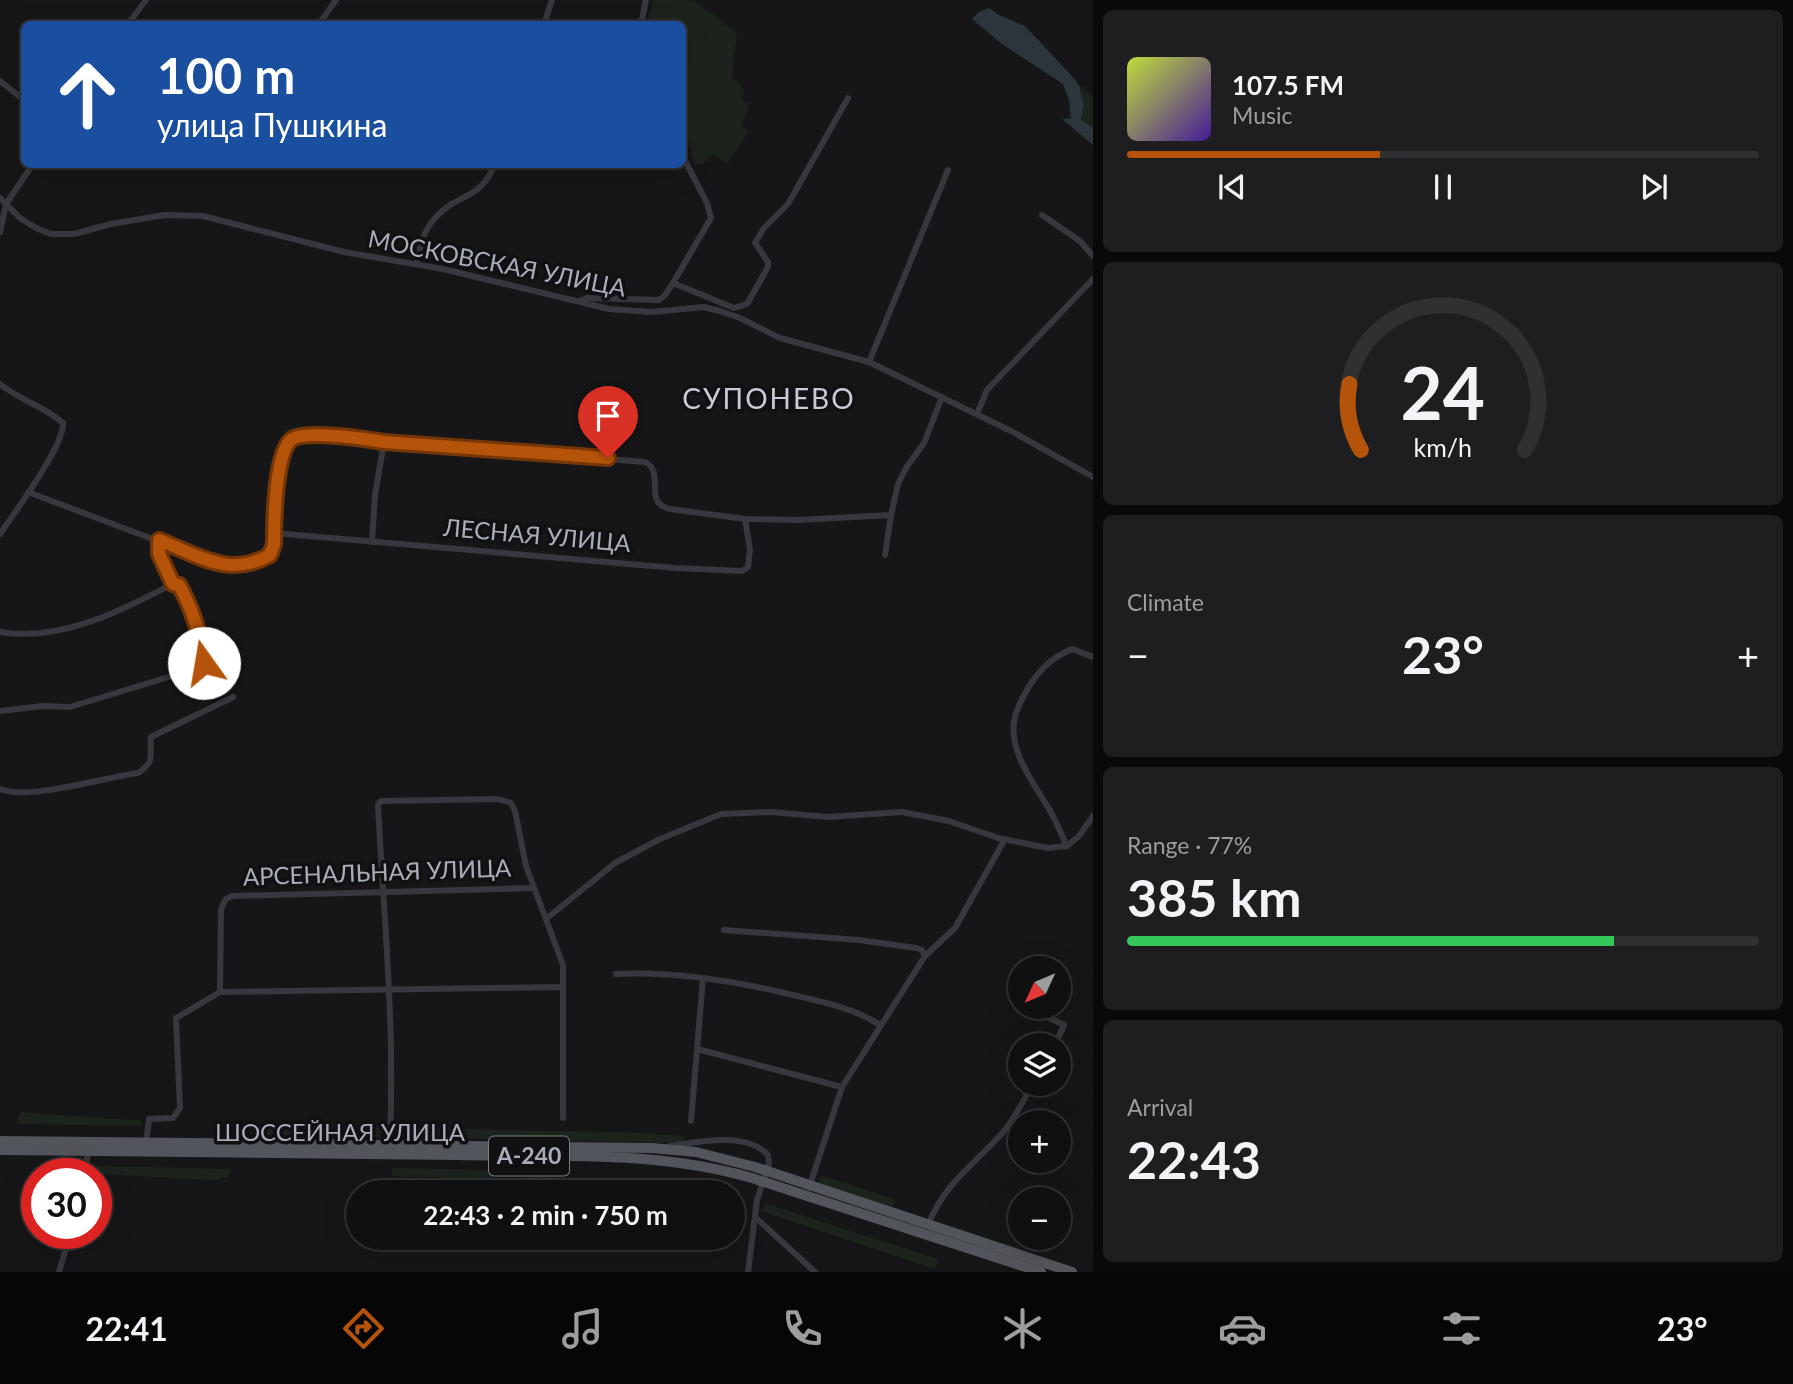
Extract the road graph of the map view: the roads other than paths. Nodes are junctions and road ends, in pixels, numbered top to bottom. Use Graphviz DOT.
graph roads {
  1 [pos="146,0"];
  2 [pos="336,0"];
  3 [pos="552,0"];
  4 [pos="646,0"];
  5 [pos="130,21"];
  6 [pos="321,21"];
  7 [pos="545,21"];
  8 [pos="642,21"];
  9 [pos="0,81"];
  10 [pos="21,98"];
  11 [pos="848,98"];
  12 [pos="686,162"];
  13 [pos="30,168"];
  14 [pos="493,168"];
  15 [pos="948,170"];
  16 [pos="0,198"];
  17 [pos="6,204"];
  18 [pos="1042,215"];
  19 [pos="0,232"];
  20 [pos="1093,256"];
  21 [pos="417,263"];
  22 [pos="1093,279"];
  23 [pos="673,284"];
  24 [pos="580,301"];
  25 [pos="869,362"];
  26 [pos="0,384"];
  27 [pos="942,397"];
  28 [pos="977,414"];
  29 [pos="384,442"];
  30 [pos="1093,477"];
  31 [pos="28,492"];
  32 [pos="891,514"];
  33 [pos="745,519"];
  34 [pos="274,533"];
  35 [pos="0,534"];
  36 [pos="159,540"];
  37 [pos="372,542"];
  38 [pos="885,555"];
  39 [pos="173,584"];
  40 [pos="0,632"];
  41 [pos="1093,657"];
  42 [pos="233,696"];
  43 [pos="0,711"];
  44 [pos="0,789"];
  45 [pos="1093,816"];
  46 [pos="1005,839"];
  47 [pos="1067,846"];
  48 [pos="534,888"];
  49 [pos="383,893"];
  50 [pos="547,919"];
  51 [pos="724,930"];
  52 [pos="925,956"];
  53 [pos="616,974"];
  54 [pos="703,978"];
  55 [pos="564,987"];
  56 [pos="390,990"];
  57 [pos="220,992"];
  58 [pos="1051,1019"];
  59 [pos="880,1025"];
  60 [pos="1060,1033"];
  61 [pos="697,1049"];
  62 [pos="842,1087"];
  63 [pos="1025,1096"];
  64 [pos="563,1118"];
  65 [pos="691,1121"];
  66 [pos="0,1140"];
  67 [pos="146,1143"];
  68 [pos="389,1145"];
  69 [pos="652,1148"];
  70 [pos="0,1150"];
  71 [pos="88,1152"];
  72 [pos="87,1158"];
  73 [pos="764,1176"];
  74 [pos="808,1191"];
  75 [pos="755,1217"];
  76 [pos="928,1225"];
  77 [pos="66,1249"];
  78 [pos="60,1272"];
  79 [pos="748,1272"];
  80 [pos="815,1272"];
  81 [pos="1041,1272"];
  82 [pos="1072,1272"];
  1 -- 5 [label="street"];
  2 -- 6 [label="street"];
  3 -- 7 [label="street"];
  4 -- 8 [label="street"];
  9 -- 10 [label="street"];
  11 -- 23 [label="street"];
  12 -- 23 [label="street"];
  13 -- 17 [label="street"];
  14 -- 21 [label="street"];
  15 -- 25 [label="street"];
  16 -- 17 [label="street, МОСКОВСКАЯ УЛИЦА"];
  17 -- 19 [label="street"];
  17 -- 21 [label="street, МОСКОВСКАЯ УЛИЦА"];
  18 -- 20 [label="street"];
  21 -- 24 [label="street, МОСКОВСКАЯ УЛИЦА"];
  22 -- 28 [label="street"];
  23 -- 24 [label="street"];
  24 -- 25 [label="street, МОСКОВСКАЯ УЛИЦА"];
  25 -- 27 [label="street, МОСКОВСКАЯ УЛИЦА"];
  26 -- 31 [label="street"];
  27 -- 28 [label="street, МОСКОВСКАЯ УЛИЦА"];
  27 -- 32 [label="street"];
  28 -- 30 [label="street, МОСКОВСКАЯ УЛИЦА"];
  29 -- 33 [label="street"];
  29 -- 34 [label="street"];
  29 -- 37 [label="street"];
  31 -- 35 [label="street"];
  31 -- 36 [label="street"];
  32 -- 33 [label="street"];
  32 -- 38 [label="street"];
  33 -- 37 [label="street, ЛЕСНАЯ УЛИЦА"];
  34 -- 36 [label="street"];
  34 -- 37 [label="street, ЛЕСНАЯ УЛИЦА"];
  36 -- 39 [label="street"];
  39 -- 40 [label="street"];
  39 -- 43 [label="street"];
  41 -- 47 [label="street"];
  42 -- 44 [label="street"];
  45 -- 47 [label="street"];
  46 -- 47 [label="street"];
  46 -- 50 [label="street"];
  46 -- 52 [label="street"];
  48 -- 49 [label="street, АРСЕНАЛЬНАЯ УЛИЦА"];
  48 -- 49 [label="street"];
  48 -- 50 [label="street"];
  49 -- 56 [label="street"];
  49 -- 57 [label="street, АРСЕНАЛЬНАЯ УЛИЦА"];
  50 -- 55 [label="street"];
  51 -- 52 [label="street"];
  52 -- 59 [label="street"];
  53 -- 54 [label="street"];
  54 -- 59 [label="street"];
  54 -- 61 [label="street"];
  55 -- 56 [label="street"];
  55 -- 64 [label="street"];
  56 -- 57 [label="street"];
  56 -- 68 [label="street"];
  57 -- 67 [label="street"];
  58 -- 60 [label="street"];
  59 -- 62 [label="street"];
  61 -- 62 [label="street"];
  61 -- 65 [label="street"];
  62 -- 74 [label="street"];
  63 -- 76 [label="street"];
  66 -- 67 [label="main road, ШОССЕЙНАЯ УЛИЦА / А-240"];
  67 -- 68 [label="main road, ШОССЕЙНАЯ УЛИЦА / А-240"];
  68 -- 69 [label="main road, ШОССЕЙНАЯ УЛИЦА / А-240"];
  69 -- 73 [label="main road, ШОССЕЙНАЯ УЛИЦА / А-240"];
  69 -- 73 [label="street"];
  70 -- 71 [label="main road, ШОССЕЙНАЯ УЛИЦА / А-240"];
  71 -- 72 [label="street"];
  71 -- 73 [label="main road, ШОССЕЙНАЯ УЛИЦА / А-240"];
  73 -- 74 [label="main road, ШОССЕЙНАЯ УЛИЦА / А-240"];
  73 -- 75 [label="street"];
  74 -- 76 [label="main road, ШОССЕЙНАЯ УЛИЦА / А-240"];
  74 -- 81 [label="main road, ШОССЕЙНАЯ УЛИЦА / А-240"];
  75 -- 79 [label="street"];
  75 -- 80 [label="street"];
  76 -- 82 [label="main road, А-240"];
  77 -- 78 [label="street"];
}
